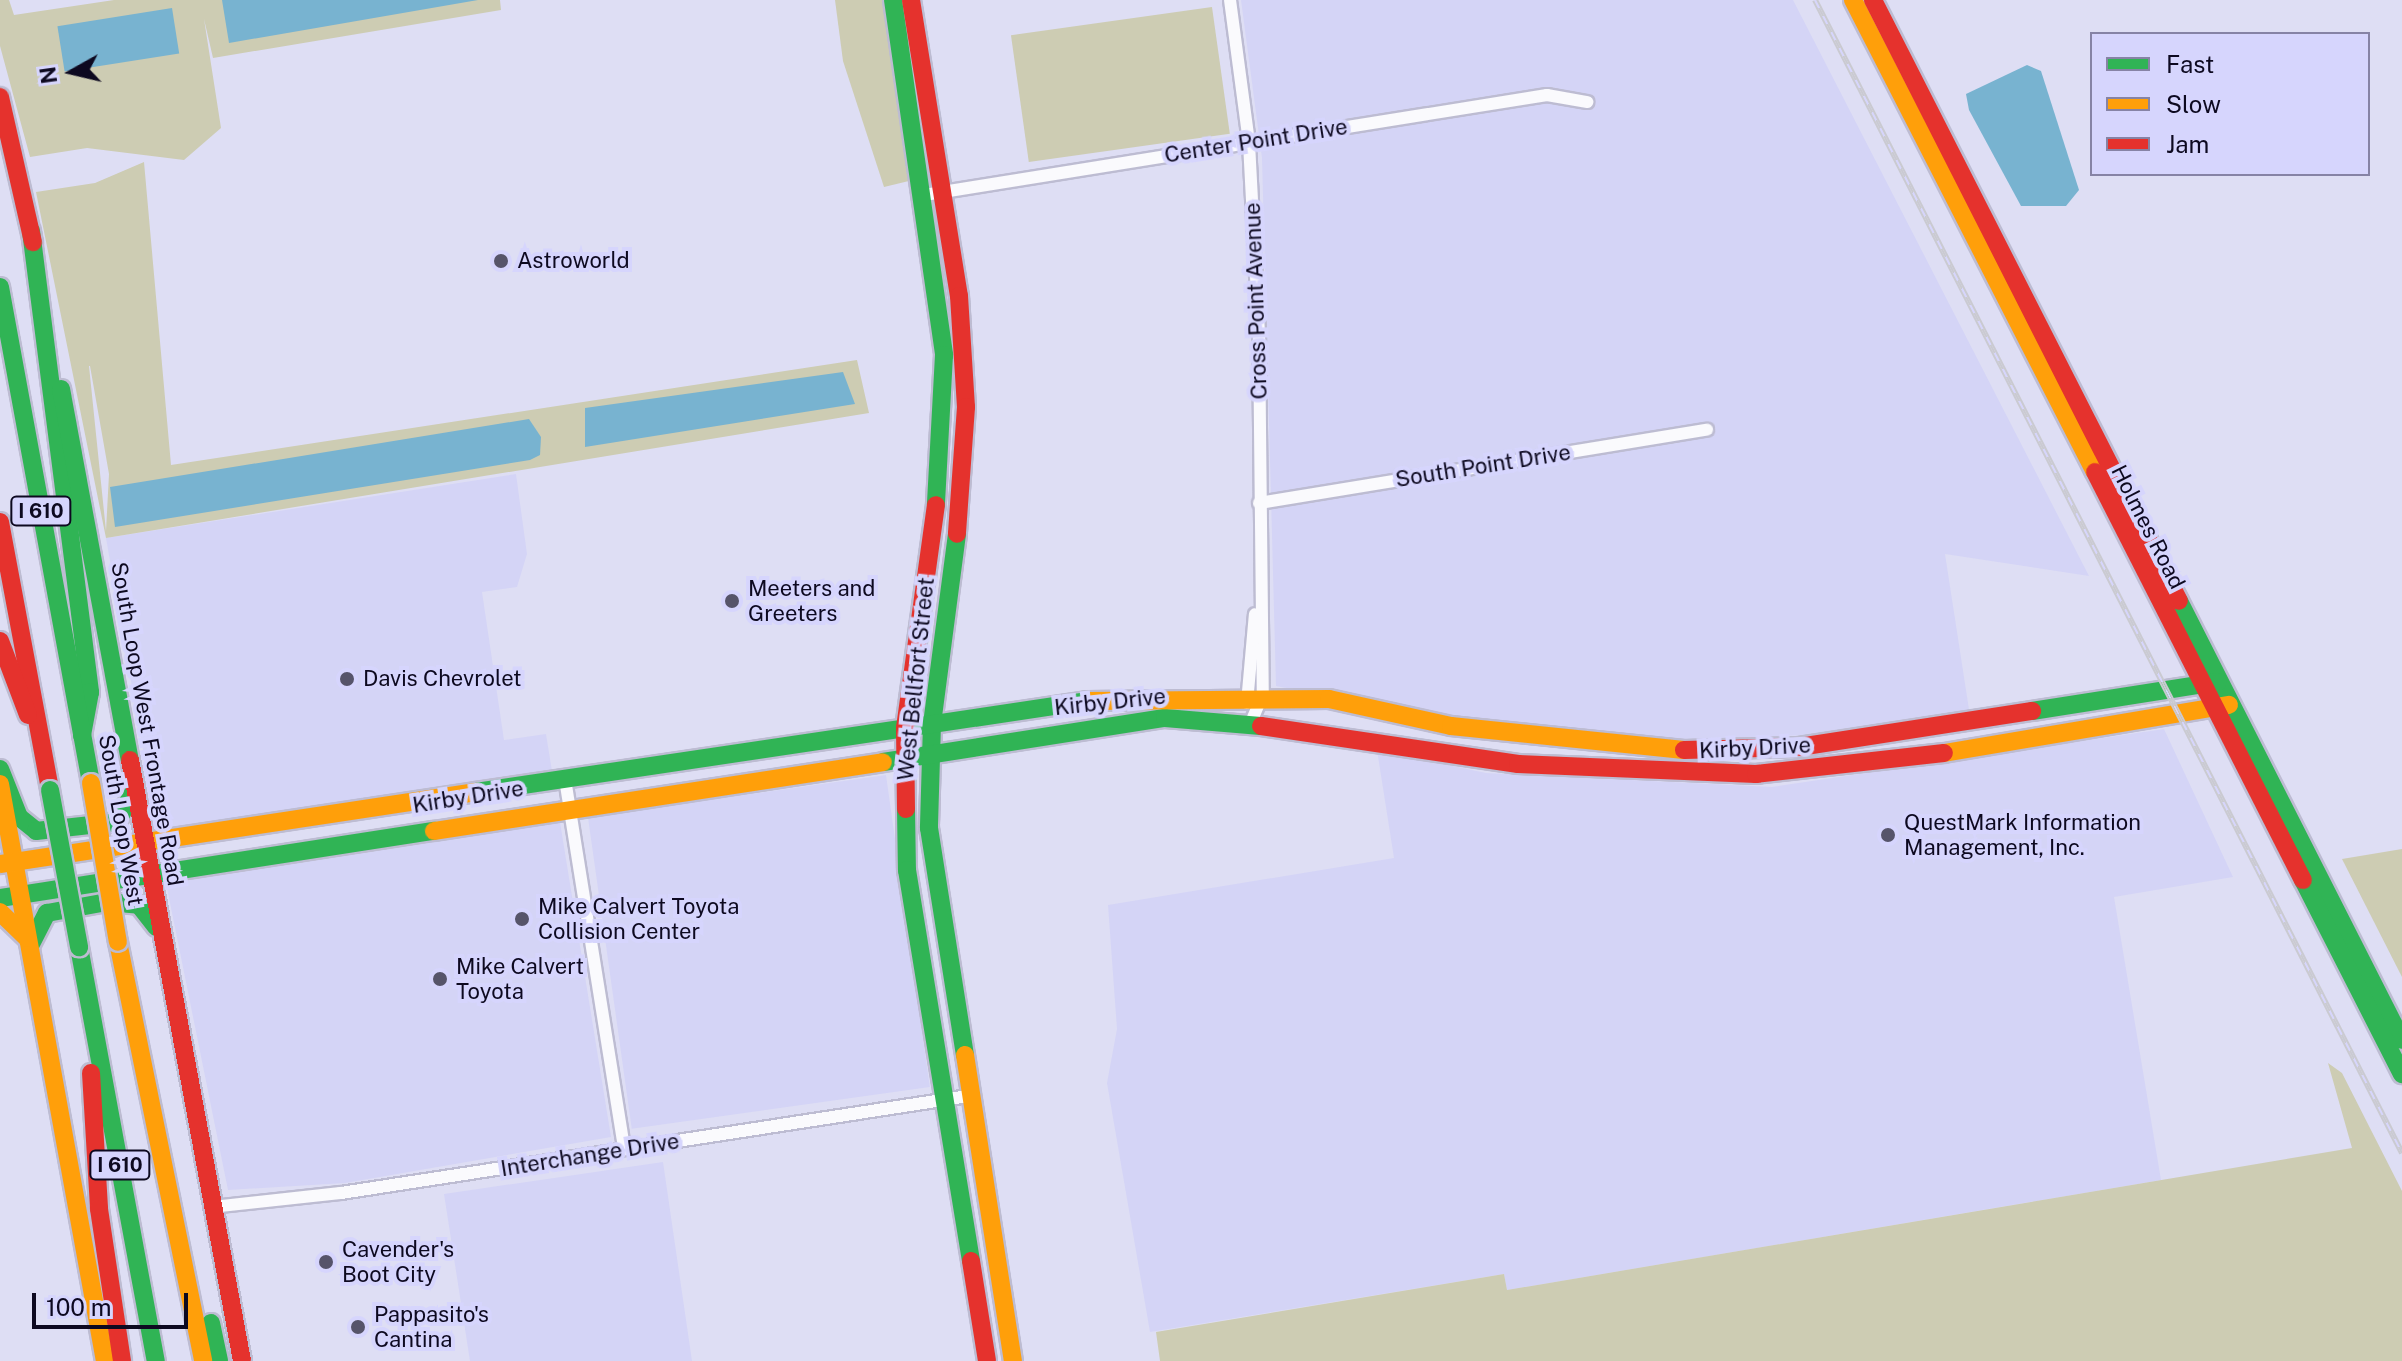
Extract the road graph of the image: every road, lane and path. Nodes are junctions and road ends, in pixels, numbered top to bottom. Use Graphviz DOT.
graph roads {
  1 [pos="893,0"];
  2 [pos="911,0"];
  3 [pos="1230,0"];
  4 [pos="1853,0"];
  5 [pos="1873,0"];
  6 [pos="1902,77"];
  7 [pos="0,97"];
  8 [pos="1587,102"];
  9 [pos="1249,143"];
  10 [pos="933,194"];
  11 [pos="31,231"];
  12 [pos="0,287"];
  13 [pos="1707,430"];
  14 [pos="2098,460"];
  15 [pos="938,489"];
  16 [pos="963,490"];
  17 [pos="1259,503"];
  18 [pos="0,522"];
  19 [pos="0,641"];
  20 [pos="938,680"];
  21 [pos="2218,682"];
  22 [pos="2198,685"];
  23 [pos="1254,694"];
  24 [pos="2220,707"];
  25 [pos="973,718"];
  26 [pos="1251,722"];
  27 [pos="932,724"];
  28 [pos="1451,726"];
  29 [pos="1961,726"];
  30 [pos="905,728"];
  31 [pos="82,735"];
  32 [pos="40,739"];
  33 [pos="1619,746"];
  34 [pos="1755,748"];
  35 [pos="1965,750"];
  36 [pos="930,751"];
  37 [pos="1447,753"];
  38 [pos="905,756"];
  39 [pos="0,769"];
  40 [pos="1618,773"];
  41 [pos="1756,774"];
  42 [pos="135,777"];
  43 [pos="565,779"];
  44 [pos="0,784"];
  45 [pos="570,806"];
  46 [pos="5,807"];
  47 [pos="339,812"];
  48 [pos="0,826"];
  49 [pos="344,840"];
  50 [pos="145,843"];
  51 [pos="8,862"];
  52 [pos="151,874"];
  53 [pos="21,895"];
  54 [pos="0,898"];
  55 [pos="0,912"];
  56 [pos="941,932"];
  57 [pos="160,933"];
  58 [pos="915,933"];
  59 [pos="29,944"];
  60 [pos="84,968"];
  61 [pos="2402,1040"];
  62 [pos="2402,1074"];
  63 [pos="968,1096"];
  64 [pos="943,1100"];
  65 [pos="624,1149"];
  66 [pos="212,1207"];
  67 [pos="182,1239"];
  68 [pos="997,1271"];
  69 [pos="973,1275"];
  70 [pos="105,1361"];
  71 [pos="122,1361"];
  72 [pos="156,1361"];
  73 [pos="203,1361"];
  74 [pos="219,1361"];
  75 [pos="242,1361"];
  76 [pos="987,1361"];
  77 [pos="1013,1361"];
  1 -- 10 [label="main road, West Bellfort Street"];
  2 -- 10 [label="main road, West Bellfort Street"];
  3 -- 9 [label="street, Cross Point Avenue"];
  4 -- 6 [label="main road, Holmes Road"];
  5 -- 6 [label="main road, Holmes Road"];
  6 -- 14 [label="main road, Holmes Road"];
  7 -- 11 [label="main road, South Loop West Frontage Road"];
  8 -- 9 [label="street, Center Point Drive"];
  9 -- 10 [label="street, Center Point Drive"];
  9 -- 17 [label="street, Cross Point Avenue"];
  10 -- 15 [label="main road, West Bellfort Street"];
  10 -- 16 [label="main road, West Bellfort Street"];
  11 -- 31 [label="main road"];
  11 -- 42 [label="main road, South Loop West Frontage Road"];
  12 -- 31 [label="main road, South Loop West / I 610"];
  13 -- 17 [label="street, South Point Drive"];
  14 -- 21 [label="main road, Holmes Road"];
  14 -- 22 [label="main road, Holmes Road"];
  15 -- 16 [label="main road"];
  15 -- 30 [label="main road, West Bellfort Street"];
  16 -- 20 [label="main road, West Bellfort Street"];
  17 -- 23 [label="street, Cross Point Avenue"];
  18 -- 32 [label="main road, I 610"];
  19 -- 32 [label="main road"];
  20 -- 25 [label="main road"];
  20 -- 27 [label="main road, West Bellfort Street"];
  21 -- 22 [label="main road, Kirby Drive"];
  21 -- 24 [label="main road, Holmes Road"];
  22 -- 24 [label="main road, Holmes Road"];
  22 -- 29 [label="main road, Kirby Drive"];
  23 -- 25 [label="main road, Kirby Drive"];
  23 -- 26 [label="street, Cross Point Avenue"];
  23 -- 28 [label="main road, Kirby Drive"];
  24 -- 35 [label="main road, Kirby Drive"];
  24 -- 61 [label="main road, Holmes Road"];
  24 -- 62 [label="main road, Holmes Road"];
  25 -- 27 [label="main road, Kirby Drive"];
  26 -- 36 [label="main road, Kirby Drive"];
  26 -- 37 [label="main road, Kirby Drive"];
  27 -- 30 [label="main road, Kirby Drive"];
  27 -- 36 [label="main road, West Bellfort Street"];
  28 -- 33 [label="main road, Kirby Drive"];
  28 -- 37 [label="main road"];
  29 -- 34 [label="main road, Kirby Drive"];
  29 -- 35 [label="main road"];
  30 -- 38 [label="main road, West Bellfort Street"];
  30 -- 43 [label="main road, Kirby Drive"];
  31 -- 67 [label="main road, South Loop West / I 610, bridge"];
  32 -- 60 [label="main road, I 610, bridge"];
  33 -- 34 [label="main road, Kirby Drive"];
  33 -- 40 [label="main road"];
  34 -- 41 [label="main road"];
  35 -- 41 [label="main road, Kirby Drive"];
  36 -- 38 [label="main road, Kirby Drive"];
  36 -- 56 [label="main road, West Bellfort Street"];
  37 -- 40 [label="main road, Kirby Drive"];
  38 -- 45 [label="main road, Kirby Drive"];
  38 -- 58 [label="main road, West Bellfort Street"];
  39 -- 42 [label="main road"];
  40 -- 41 [label="main road, Kirby Drive"];
  42 -- 50 [label="main road, South Loop West Frontage Road"];
  43 -- 45 [label="street"];
  43 -- 47 [label="main road, Kirby Drive"];
  44 -- 46 [label="main road"];
  45 -- 49 [label="main road, Kirby Drive"];
  45 -- 65 [label="street"];
  46 -- 48 [label="main road"];
  46 -- 51 [label="main road"];
  47 -- 49 [label="main road"];
  47 -- 50 [label="main road, Kirby Drive"];
  49 -- 52 [label="main road, Kirby Drive"];
  50 -- 51 [label="main road, Kirby Drive"];
  50 -- 52 [label="main road, South Loop West Frontage Road"];
  51 -- 53 [label="main road"];
  52 -- 53 [label="main road, Kirby Drive"];
  52 -- 57 [label="main road, South Loop West Frontage Road"];
  53 -- 54 [label="main road, Kirby Drive"];
  53 -- 59 [label="main road"];
  55 -- 59 [label="main road"];
  56 -- 58 [label="main road"];
  56 -- 63 [label="main road, West Bellfort Street"];
  57 -- 59 [label="main road"];
  57 -- 66 [label="main road, South Loop West Frontage Road"];
  58 -- 64 [label="main road, West Bellfort Street"];
  59 -- 70 [label="main road"];
  60 -- 71 [label="main road"];
  60 -- 72 [label="main road, I 610"];
  63 -- 64 [label="street, Interchange Drive"];
  63 -- 68 [label="main road, West Bellfort Street"];
  64 -- 65 [label="street, Interchange Drive"];
  64 -- 69 [label="main road, West Bellfort Street"];
  65 -- 66 [label="street, Interchange Drive"];
  66 -- 75 [label="main road, South Loop West Frontage Road"];
  67 -- 73 [label="main road, South Loop West / I 610"];
  67 -- 74 [label="main road"];
  68 -- 69 [label="main road"];
  68 -- 77 [label="main road, West Bellfort Street"];
  69 -- 76 [label="main road, West Bellfort Street"];
}
